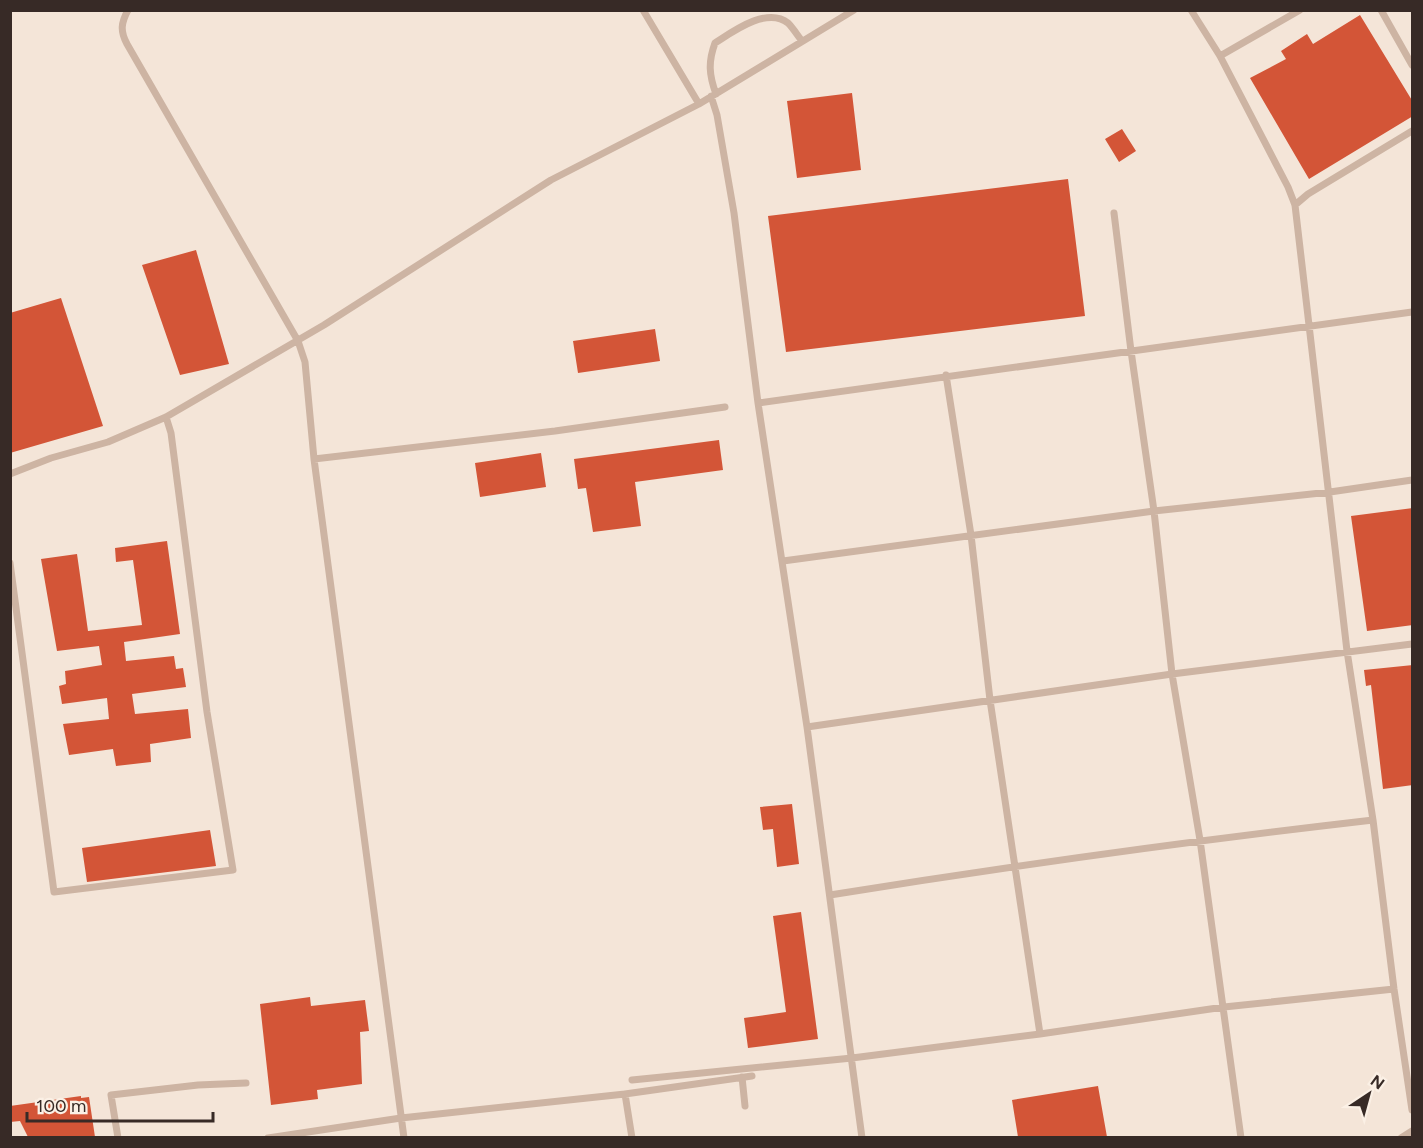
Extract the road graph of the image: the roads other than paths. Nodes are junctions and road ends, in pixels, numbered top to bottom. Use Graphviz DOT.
graph roads {
  1 [pos="128,10"];
  2 [pos="643,10"];
  3 [pos="854,10"];
  4 [pos="1191,10"];
  5 [pos="1300,10"];
  6 [pos="1381,10"];
  7 [pos="802,42"];
  8 [pos="1220,56"];
  9 [pos="1413,65"];
  10 [pos="714,95"];
  11 [pos="699,104"];
  12 [pos="1413,132"];
  13 [pos="1296,205"];
  14 [pos="1114,213"];
  15 [pos="1413,312"];
  16 [pos="1310,327"];
  17 [pos="298,341"];
  18 [pos="1131,351"];
  19 [pos="946,375"];
  20 [pos="758,403"];
  21 [pos="725,407"];
  22 [pos="166,417"];
  23 [pos="314,459"];
  24 [pos="10,474"];
  25 [pos="1413,480"];
  26 [pos="1330,492"];
  27 [pos="1154,511"];
  28 [pos="971,535"];
  29 [pos="783,561"];
  30 [pos="10,563"];
  31 [pos="1413,644"];
  32 [pos="1347,651"];
  33 [pos="1172,674"];
  34 [pos="990,700"];
  35 [pos="807,728"];
  36 [pos="1373,819"];
  37 [pos="1200,840"];
  38 [pos="1015,866"];
  39 [pos="830,894"];
  40 [pos="1394,989"];
  41 [pos="1224,1007"];
  42 [pos="1040,1034"];
  43 [pos="852,1058"];
  44 [pos="752,1076"];
  45 [pos="742,1077"];
  46 [pos="632,1080"];
  47 [pos="246,1083"];
  48 [pos="626,1094"];
  49 [pos="745,1106"];
  50 [pos="1413,1110"];
  51 [pos="401,1118"];
  52 [pos="1413,1131"];
  53 [pos="118,1137"];
  54 [pos="268,1137"];
  55 [pos="404,1137"];
  56 [pos="632,1137"];
  57 [pos="862,1137"];
  58 [pos="1241,1137"];
  59 [pos="1401,1137"];
  1 -- 17 [label="lane"];
  2 -- 11 [label="lane"];
  3 -- 7 [label="lane"];
  4 -- 8 [label="lane"];
  5 -- 8 [label="lane"];
  6 -- 9 [label="lane"];
  7 -- 10 [label="lane"];
  7 -- 10 [label="lane"];
  8 -- 13 [label="lane"];
  10 -- 11 [label="lane"];
  10 -- 20 [label="lane"];
  11 -- 17 [label="lane"];
  12 -- 13 [label="lane"];
  13 -- 16 [label="lane"];
  14 -- 18 [label="lane"];
  15 -- 16 [label="lane"];
  16 -- 18 [label="lane"];
  16 -- 26 [label="lane"];
  17 -- 22 [label="lane"];
  17 -- 23 [label="lane"];
  18 -- 19 [label="lane"];
  18 -- 27 [label="lane"];
  19 -- 20 [label="lane"];
  19 -- 28 [label="lane"];
  20 -- 29 [label="lane"];
  21 -- 23 [label="lane"];
  22 -- 24 [label="lane"];
  22 -- 30 [label="lane"];
  23 -- 51 [label="lane"];
  25 -- 26 [label="lane"];
  26 -- 27 [label="lane"];
  26 -- 32 [label="lane"];
  27 -- 28 [label="lane"];
  27 -- 33 [label="lane"];
  28 -- 29 [label="lane"];
  28 -- 34 [label="lane"];
  29 -- 35 [label="lane"];
  31 -- 32 [label="lane"];
  32 -- 33 [label="lane"];
  32 -- 36 [label="lane"];
  33 -- 34 [label="lane"];
  33 -- 37 [label="lane"];
  34 -- 35 [label="lane"];
  34 -- 38 [label="lane"];
  35 -- 39 [label="lane"];
  36 -- 37 [label="lane"];
  36 -- 40 [label="lane"];
  37 -- 38 [label="lane"];
  37 -- 41 [label="lane"];
  38 -- 39 [label="lane"];
  38 -- 42 [label="lane"];
  39 -- 43 [label="lane"];
  40 -- 41 [label="lane"];
  40 -- 50 [label="lane"];
  41 -- 42 [label="lane"];
  41 -- 58 [label="lane"];
  42 -- 43 [label="lane"];
  43 -- 46 [label="lane"];
  43 -- 57 [label="lane"];
  44 -- 45 [label="lane"];
  45 -- 48 [label="lane"];
  45 -- 49 [label="lane"];
  47 -- 53 [label="lane"];
  48 -- 51 [label="lane"];
  48 -- 56 [label="lane"];
  51 -- 54 [label="lane"];
  51 -- 55 [label="lane"];
  52 -- 59 [label="lane"];
}
